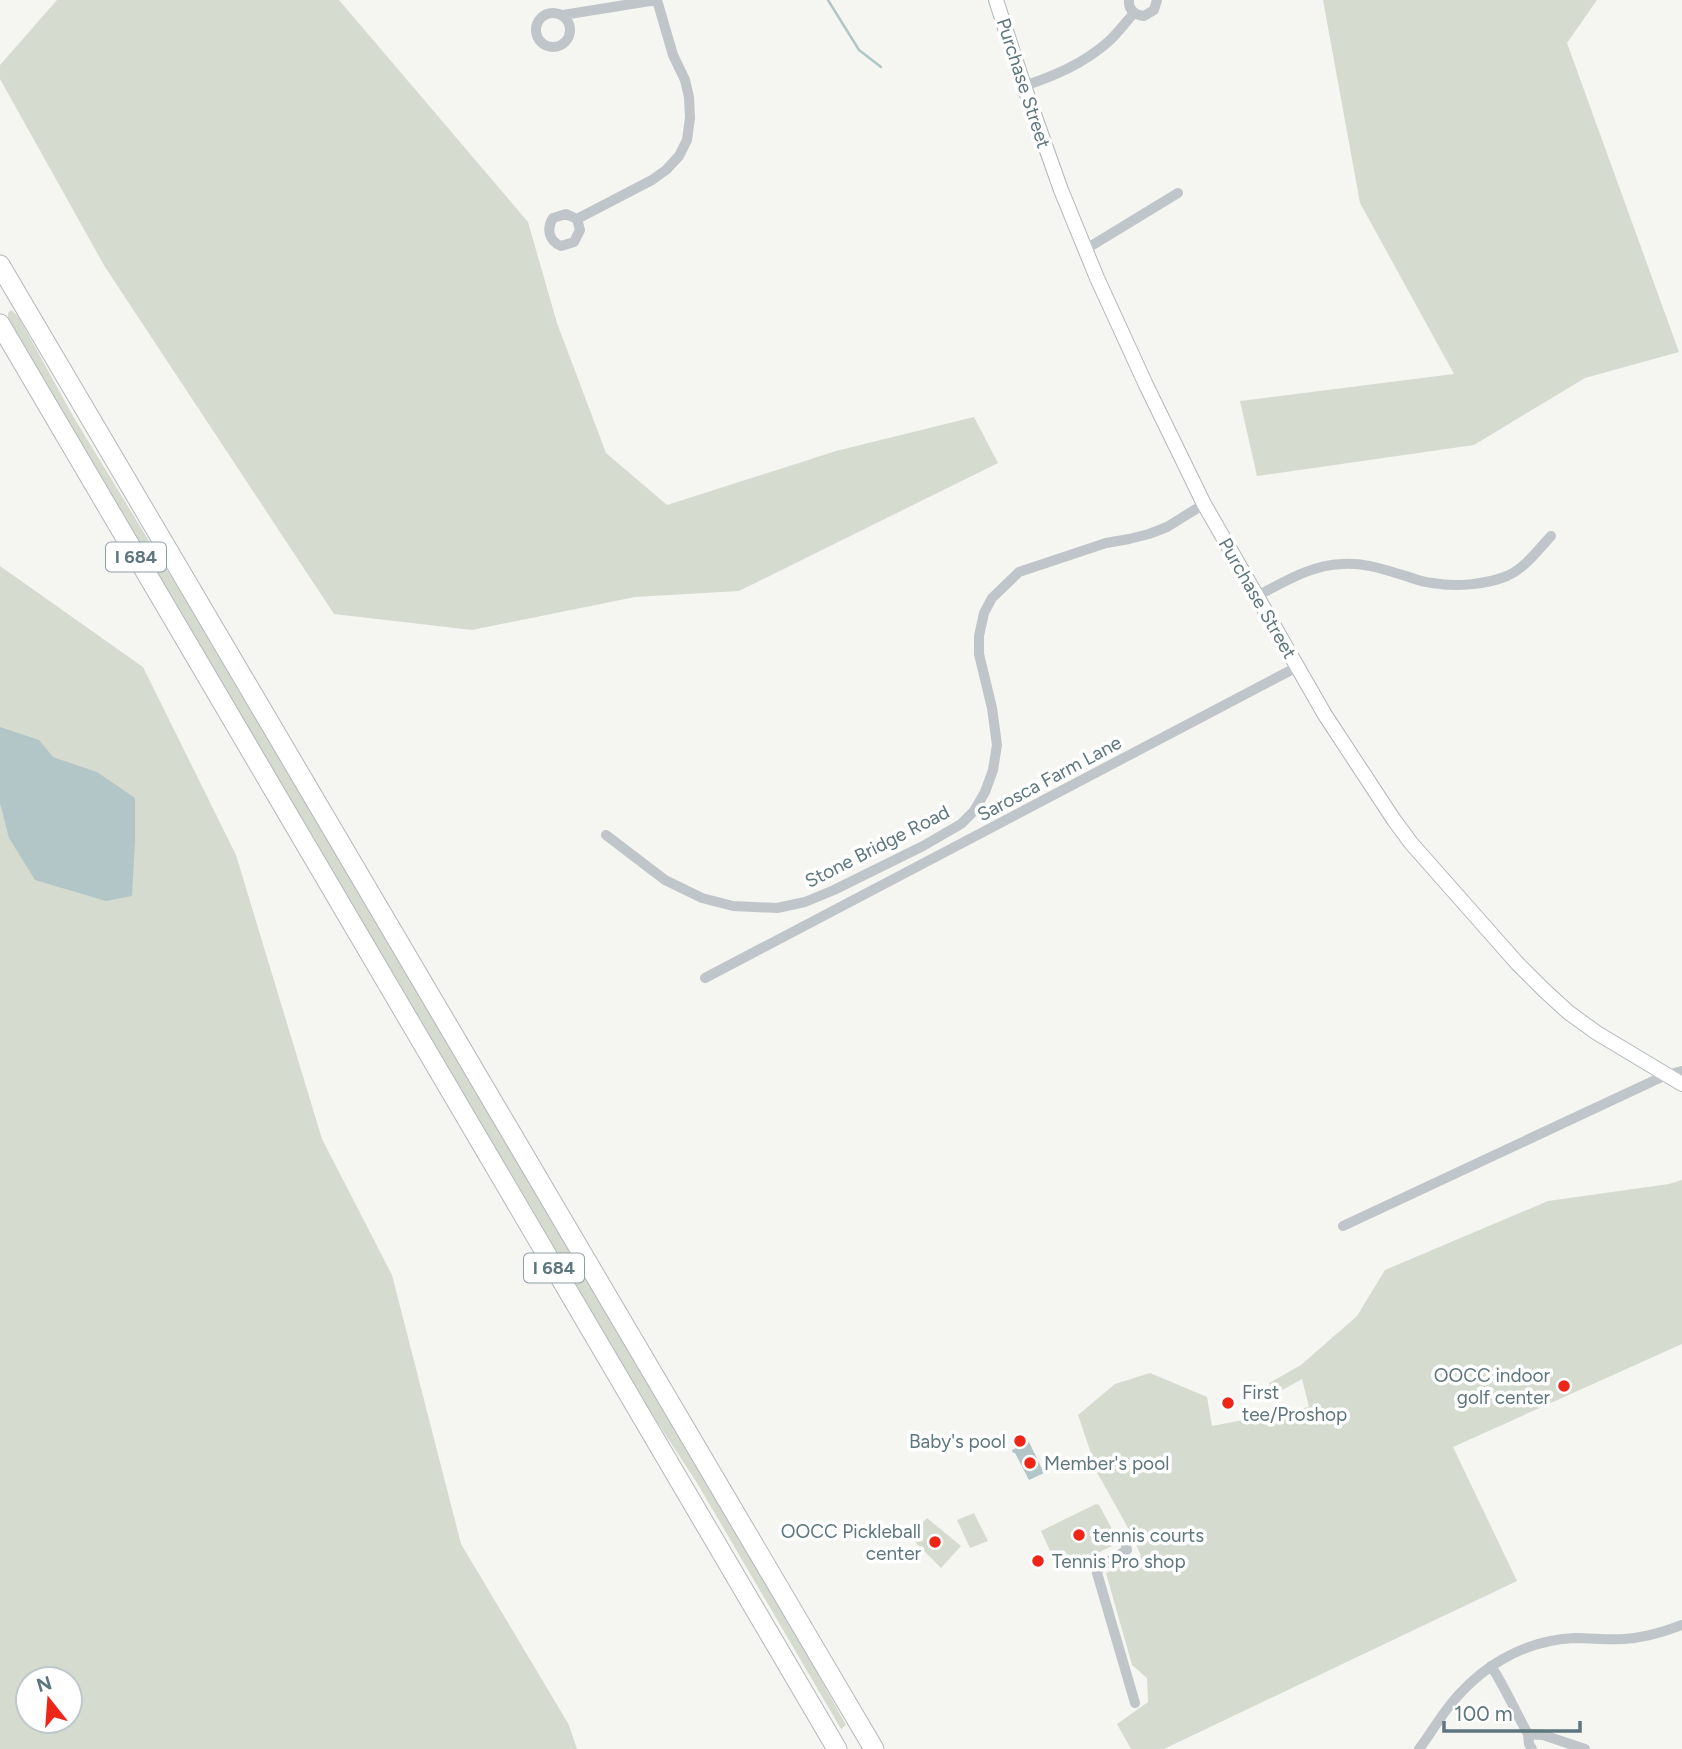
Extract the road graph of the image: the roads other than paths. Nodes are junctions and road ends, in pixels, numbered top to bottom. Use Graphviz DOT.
graph roads {
  1 [pos="657,0"];
  2 [pos="996,0"];
  3 [pos="1129,0"];
  4 [pos="1157,0"];
  5 [pos="1134,13"];
  6 [pos="562,15"];
  7 [pos="1024,86"];
  8 [pos="1178,193"];
  9 [pos="577,219"];
  10 [pos="1086,248"];
  11 [pos="0,265"];
  12 [pos="0,324"];
  13 [pos="1204,504"];
  14 [pos="1551,536"];
  15 [pos="1257,596"];
  16 [pos="1297,667"];
  17 [pos="606,835"];
  18 [pos="705,978"];
  19 [pos="1682,1071"];
  20 [pos="1666,1075"];
  21 [pos="1682,1084"];
  22 [pos="1343,1226"];
  23 [pos="1125,1542"];
  24 [pos="1682,1625"];
  25 [pos="1491,1666"];
  26 [pos="1135,1703"];
  27 [pos="1528,1734"];
  28 [pos="837,1749"];
  29 [pos="874,1749"];
  30 [pos="1419,1749"];
  31 [pos="1532,1749"];
  32 [pos="1585,1749"];
  1 -- 6 [label="street"];
  1 -- 9 [label="street"];
  2 -- 7 [label="main road, Purchase Street"];
  3 -- 5 [label="street"];
  4 -- 5 [label="street"];
  5 -- 7 [label="street"];
  7 -- 10 [label="main road, Purchase Street"];
  8 -- 10 [label="street"];
  10 -- 13 [label="main road, Purchase Street"];
  11 -- 29 [label="highway, I 684"];
  12 -- 28 [label="highway, I 684"];
  13 -- 15 [label="main road, Purchase Street"];
  13 -- 17 [label="street, Stone Bridge Road"];
  14 -- 15 [label="street"];
  15 -- 16 [label="main road, Purchase Street"];
  16 -- 18 [label="street, Sarosca Farm Lane"];
  16 -- 20 [label="main road, Purchase Street"];
  19 -- 20 [label="street"];
  20 -- 21 [label="main road, Purchase Street"];
  20 -- 22 [label="street"];
  23 -- 26 [label="street"];
  24 -- 25 [label="street"];
  25 -- 27 [label="street"];
  25 -- 30 [label="street"];
  27 -- 31 [label="street"];
  27 -- 32 [label="street"];
}
